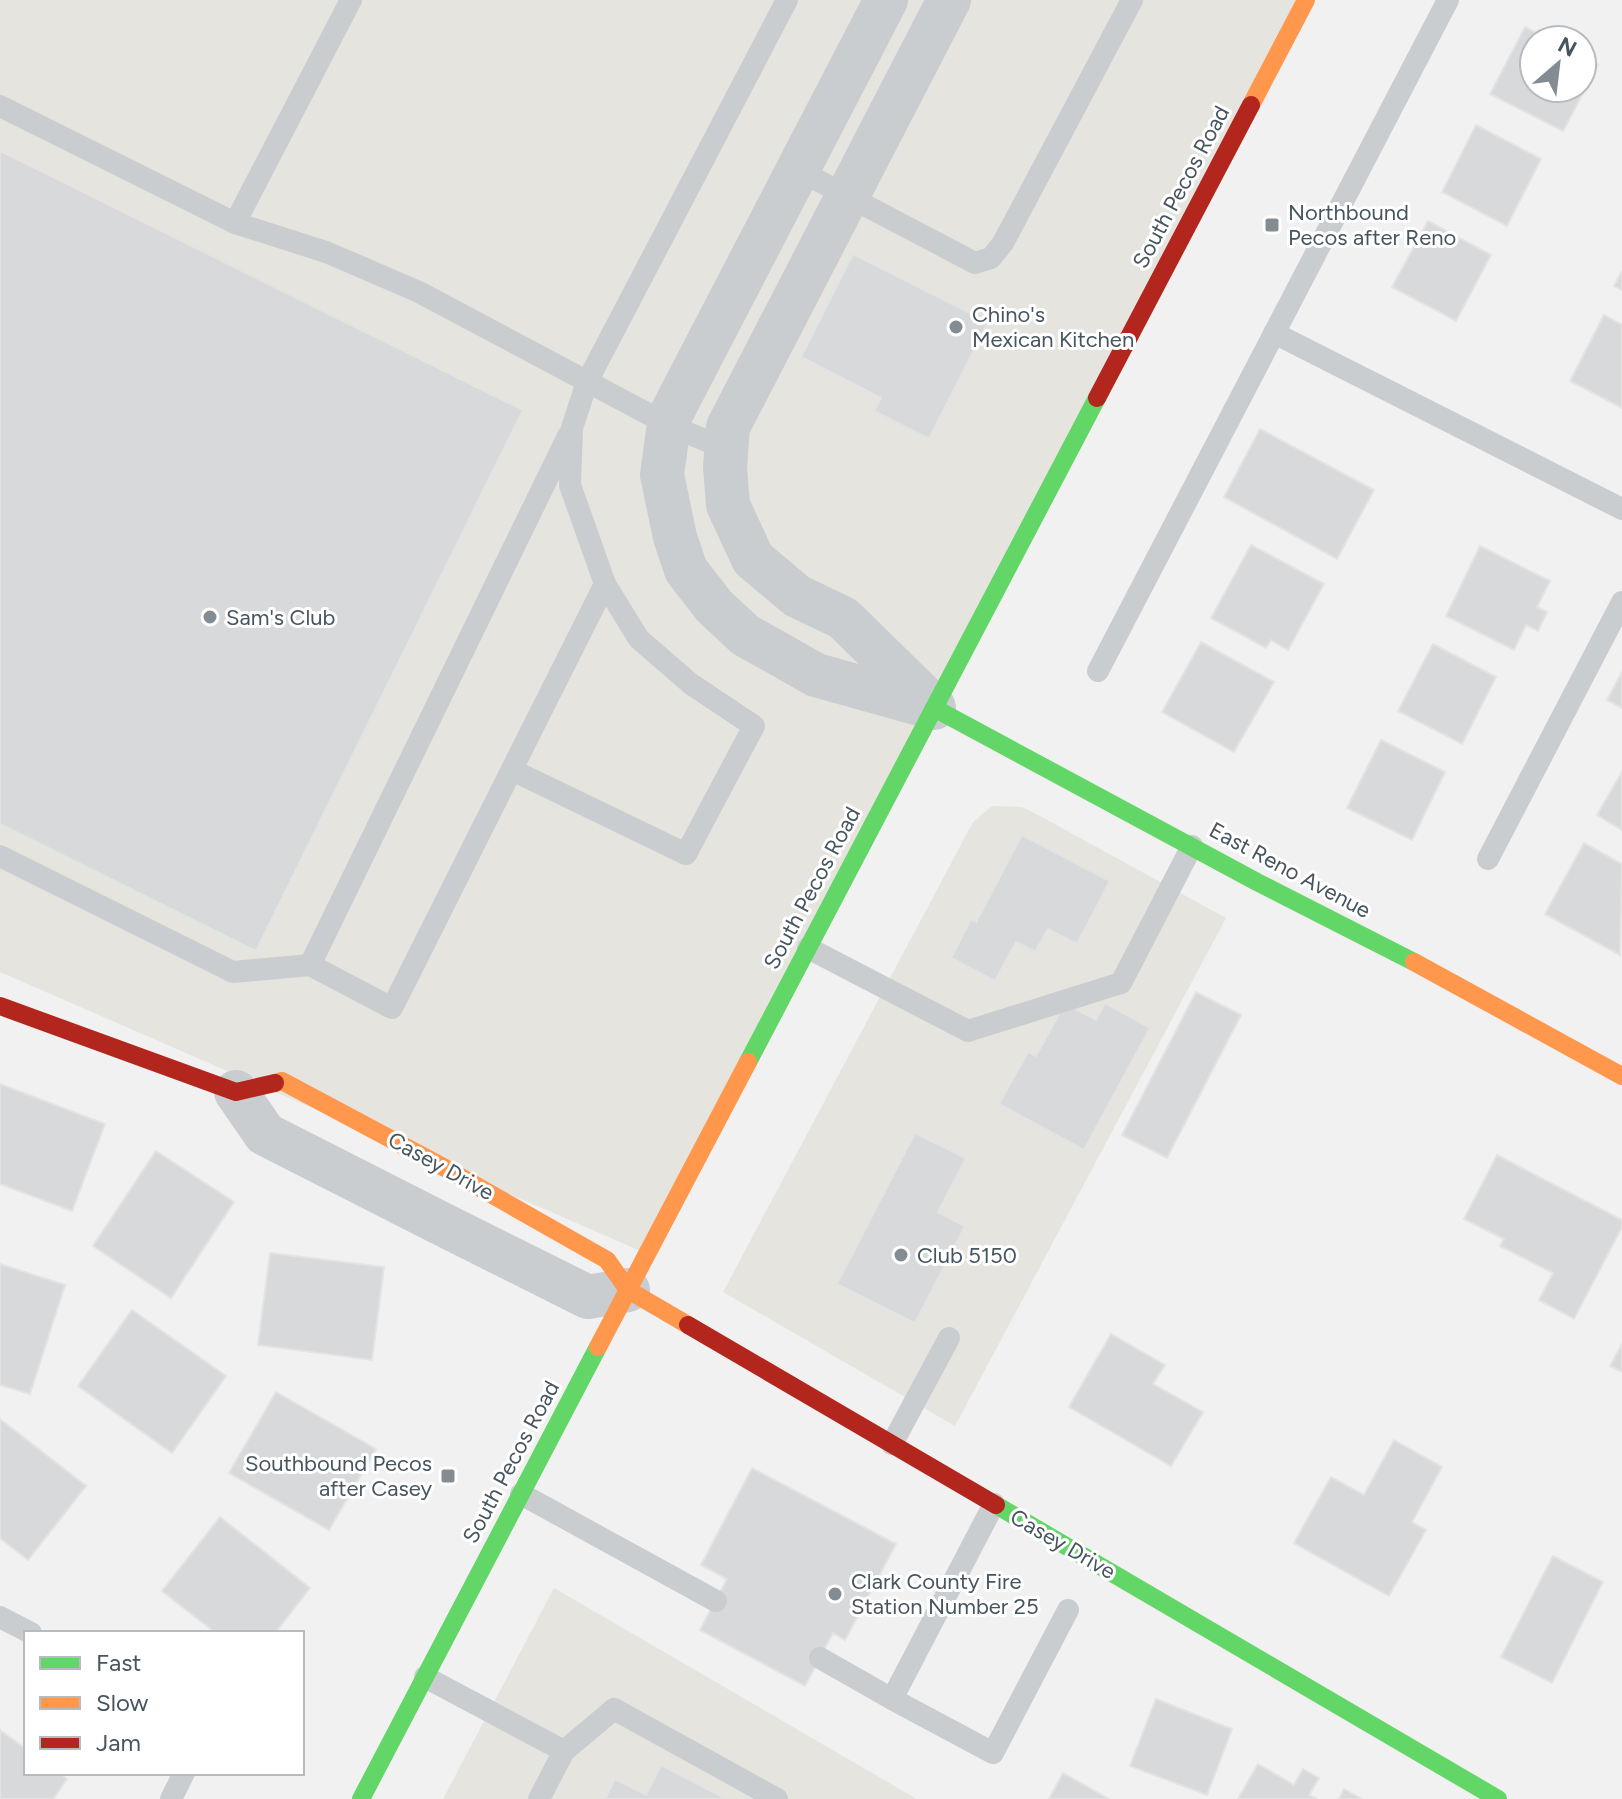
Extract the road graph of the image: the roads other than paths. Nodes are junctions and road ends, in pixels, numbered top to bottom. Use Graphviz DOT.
graph roads {
  1 [pos="351,0"];
  2 [pos="787,0"];
  3 [pos="886,0"];
  4 [pos="949,0"];
  5 [pos="1132,0"];
  6 [pos="1306,0"];
  7 [pos="1448,0"];
  8 [pos="0,106"];
  9 [pos="798,170"];
  10 [pos="847,197"];
  11 [pos="235,223"];
  12 [pos="1274,333"];
  13 [pos="587,382"];
  14 [pos="669,425"];
  15 [pos="572,428"];
  16 [pos="726,449"];
  17 [pos="1622,509"];
  18 [pos="605,584"];
  19 [pos="1622,602"];
  20 [pos="1098,671"];
  21 [pos="934,708"];
  22 [pos="512,770"];
  23 [pos="1192,846"];
  24 [pos="0,856"];
  25 [pos="1488,859"];
  26 [pos="808,948"];
  27 [pos="310,965"];
  28 [pos="0,1006"];
  29 [pos="1622,1076"];
  30 [pos="236,1092"];
  31 [pos="628,1290"];
  32 [pos="949,1338"];
  33 [pos="892,1444"];
  34 [pos="521,1494"];
  35 [pos="994,1504"];
  36 [pos="716,1601"];
  37 [pos="1068,1610"];
  38 [pos="0,1617"];
  39 [pos="27,1631"];
  40 [pos="820,1658"];
  41 [pos="425,1677"];
  42 [pos="892,1699"];
  43 [pos="564,1751"];
  44 [pos="183,1775"];
  45 [pos="171,1799"];
  46 [pos="361,1799"];
  47 [pos="539,1799"];
  48 [pos="777,1799"];
  49 [pos="1498,1799"];
  1 -- 11 [label="lane"];
  2 -- 13 [label="lane"];
  3 -- 9 [label="street"];
  4 -- 10 [label="street"];
  5 -- 10 [label="lane"];
  6 -- 21 [label="street, South Pecos Road"];
  7 -- 12 [label="lane"];
  8 -- 11 [label="lane"];
  9 -- 10 [label="lane"];
  9 -- 14 [label="street"];
  10 -- 16 [label="street"];
  11 -- 13 [label="lane"];
  12 -- 17 [label="lane"];
  12 -- 20 [label="lane"];
  13 -- 14 [label="lane"];
  13 -- 15 [label="lane"];
  14 -- 16 [label="lane"];
  14 -- 21 [label="street"];
  15 -- 18 [label="lane"];
  15 -- 27 [label="lane"];
  16 -- 21 [label="street"];
  18 -- 22 [label="lane"];
  18 -- 22 [label="lane"];
  19 -- 25 [label="lane"];
  21 -- 23 [label="street, East Reno Avenue"];
  21 -- 26 [label="street, South Pecos Road"];
  22 -- 27 [label="lane"];
  23 -- 26 [label="lane"];
  23 -- 29 [label="street, East Reno Avenue"];
  24 -- 27 [label="lane"];
  26 -- 31 [label="street, South Pecos Road"];
  28 -- 30 [label="street"];
  30 -- 31 [label="street"];
  31 -- 33 [label="street, Casey Drive"];
  31 -- 34 [label="street, South Pecos Road"];
  32 -- 33 [label="lane"];
  33 -- 35 [label="street, Casey Drive"];
  34 -- 36 [label="lane"];
  34 -- 41 [label="street, South Pecos Road"];
  35 -- 42 [label="lane"];
  35 -- 49 [label="street, Casey Drive"];
  37 -- 42 [label="lane"];
  38 -- 39 [label="lane"];
  40 -- 42 [label="lane"];
  41 -- 43 [label="lane"];
  41 -- 46 [label="street, South Pecos Road"];
  43 -- 47 [label="lane"];
  43 -- 48 [label="lane"];
  44 -- 45 [label="lane"];
}
